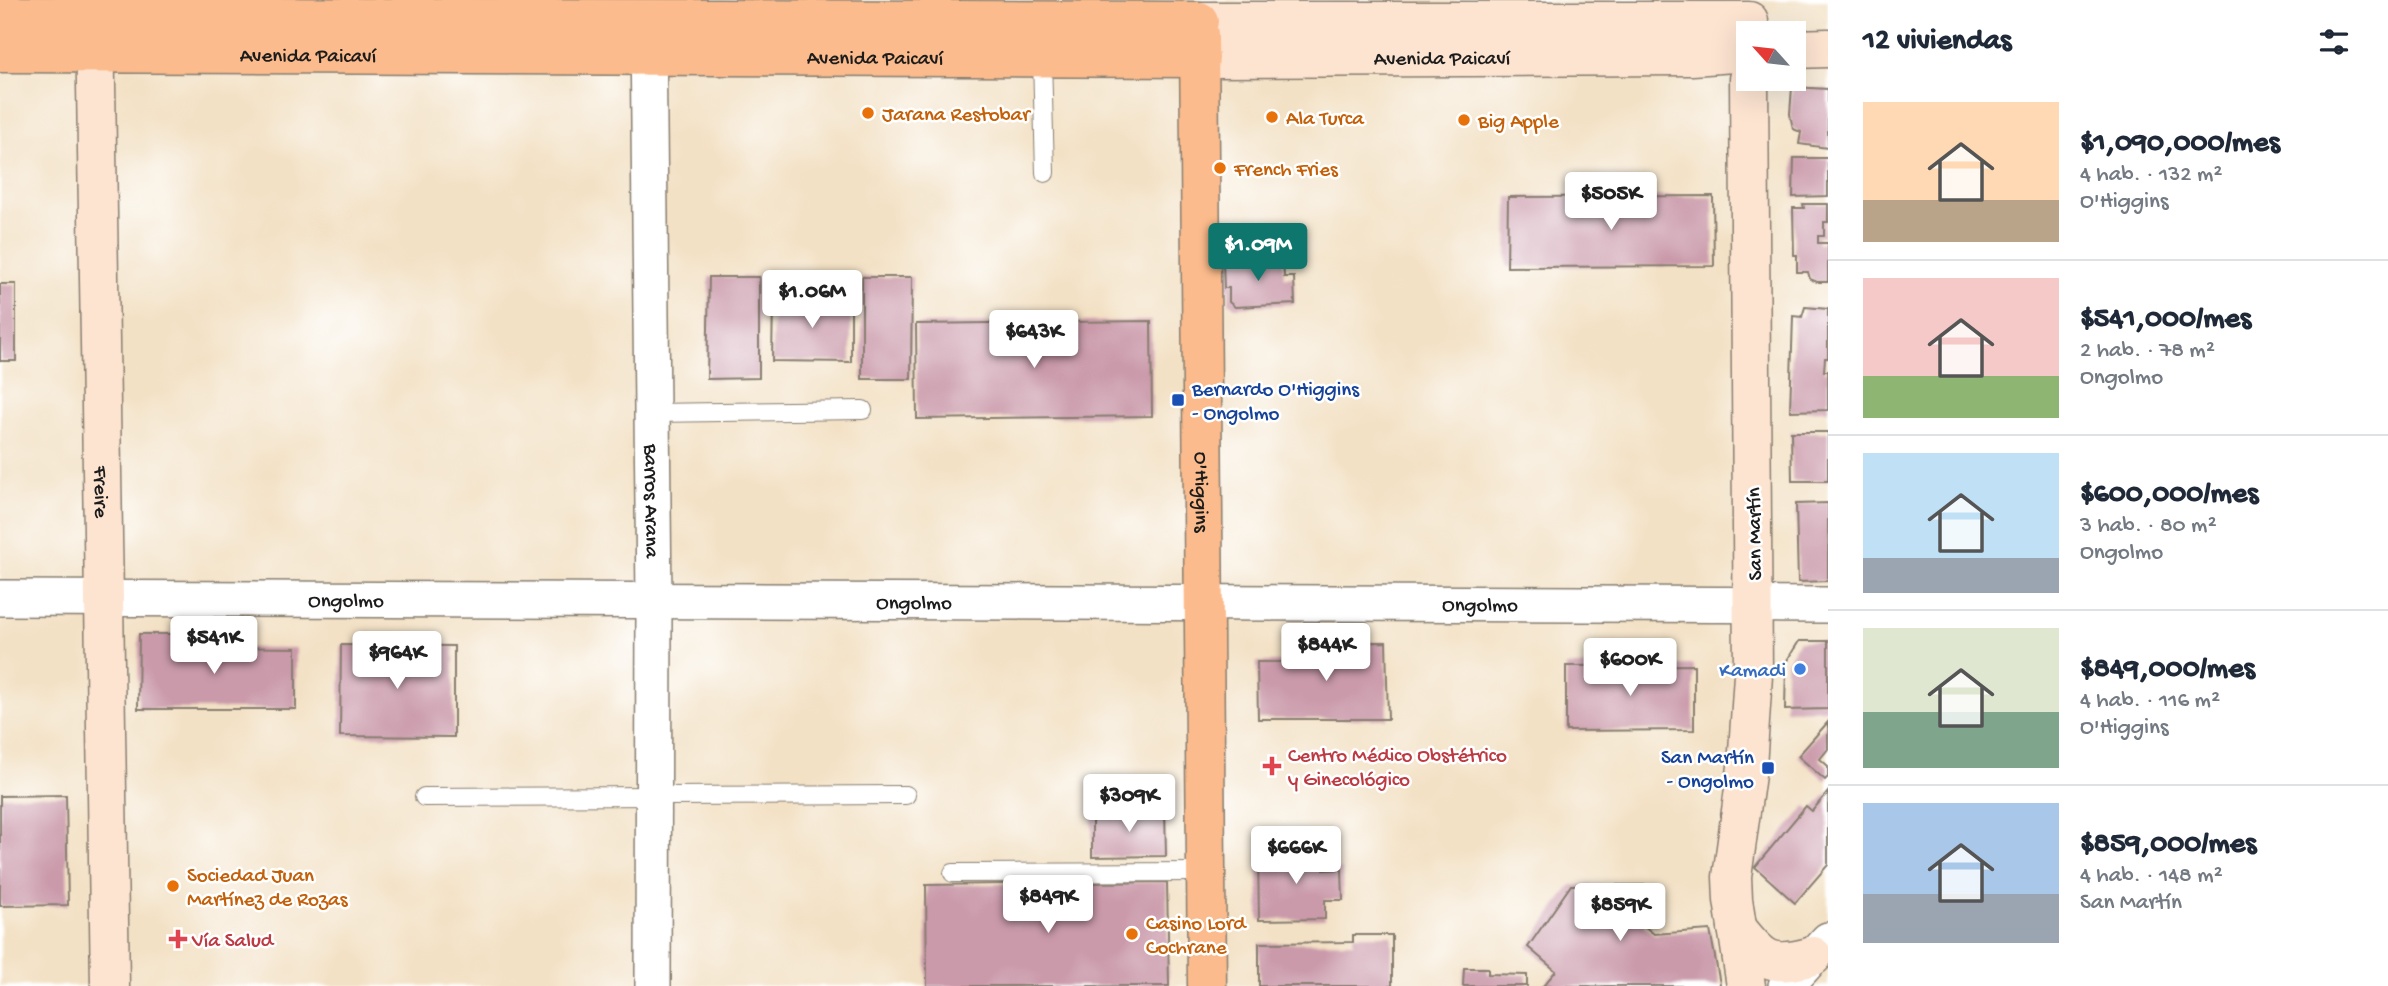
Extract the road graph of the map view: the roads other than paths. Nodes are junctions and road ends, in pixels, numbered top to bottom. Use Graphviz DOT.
graph roads {
  1 [pos="95,8"];
  2 [pos="329,8"];
  3 [pos="1199,11"];
  4 [pos="0,16"];
  5 [pos="1736,27"];
  6 [pos="1736,33"];
  7 [pos="649,37"];
  8 [pos="1828,48"];
  9 [pos="1806,49"];
  10 [pos="0,53"];
  11 [pos="95,54"];
  12 [pos="1042,58"];
  13 [pos="1200,58"];
  14 [pos="1749,91"];
  15 [pos="1045,173"];
  16 [pos="863,410"];
  17 [pos="653,413"];
  18 [pos="0,598"];
  19 [pos="105,598"];
  20 [pos="654,601"];
  21 [pos="1204,602"];
  22 [pos="1754,604"];
  23 [pos="1828,605"];
  24 [pos="906,795"];
  25 [pos="424,797"];
  26 [pos="654,797"];
  27 [pos="1206,872"];
  28 [pos="953,873"];
  29 [pos="1737,928"];
  30 [pos="1821,948"];
  31 [pos="110,986"];
  32 [pos="653,986"];
  33 [pos="1207,986"];
  34 [pos="1746,986"];
  35 [pos="1786,986"];
  1 -- 2 [label="main road, Avenida Paicaví"];
  1 -- 4 [label="main road, Avenida Paicaví"];
  1 -- 11 [label="main road, Freire"];
  2 -- 7 [label="main road, Avenida Paicaví"];
  3 -- 5 [label="main road, Avenida Paicaví"];
  3 -- 7 [label="main road, Avenida Paicaví"];
  3 -- 13 [label="main road, O'Higgins"];
  6 -- 13 [label="main road, Avenida Paicaví"];
  7 -- 11 [label="main road, Avenida Paicaví"];
  7 -- 12 [label="main road, Avenida Paicaví"];
  7 -- 17 [label="street, Barros Arana"];
  8 -- 9 [label="main road"];
  10 -- 11 [label="main road, Avenida Paicaví"];
  11 -- 19 [label="main road, Freire"];
  12 -- 13 [label="main road, Avenida Paicaví"];
  12 -- 15 [label="lane"];
  13 -- 21 [label="main road, O'Higgins"];
  14 -- 22 [label="main road, San Martín"];
  16 -- 17 [label="lane"];
  17 -- 20 [label="street, Barros Arana"];
  18 -- 19 [label="street, Ongolmo"];
  19 -- 20 [label="street, Ongolmo"];
  19 -- 31 [label="main road, Freire"];
  20 -- 21 [label="street, Ongolmo"];
  20 -- 26 [label="street, Barros Arana"];
  21 -- 22 [label="street, Ongolmo"];
  21 -- 27 [label="main road, O'Higgins"];
  22 -- 23 [label="street, Ongolmo"];
  22 -- 29 [label="main road, San Martín"];
  24 -- 26 [label="lane"];
  25 -- 26 [label="lane"];
  26 -- 32 [label="street, Barros Arana"];
  27 -- 28 [label="lane"];
  27 -- 33 [label="main road, O'Higgins"];
  29 -- 30 [label="main road"];
  29 -- 34 [label="main road, San Martín"];
  30 -- 35 [label="street"];
}
